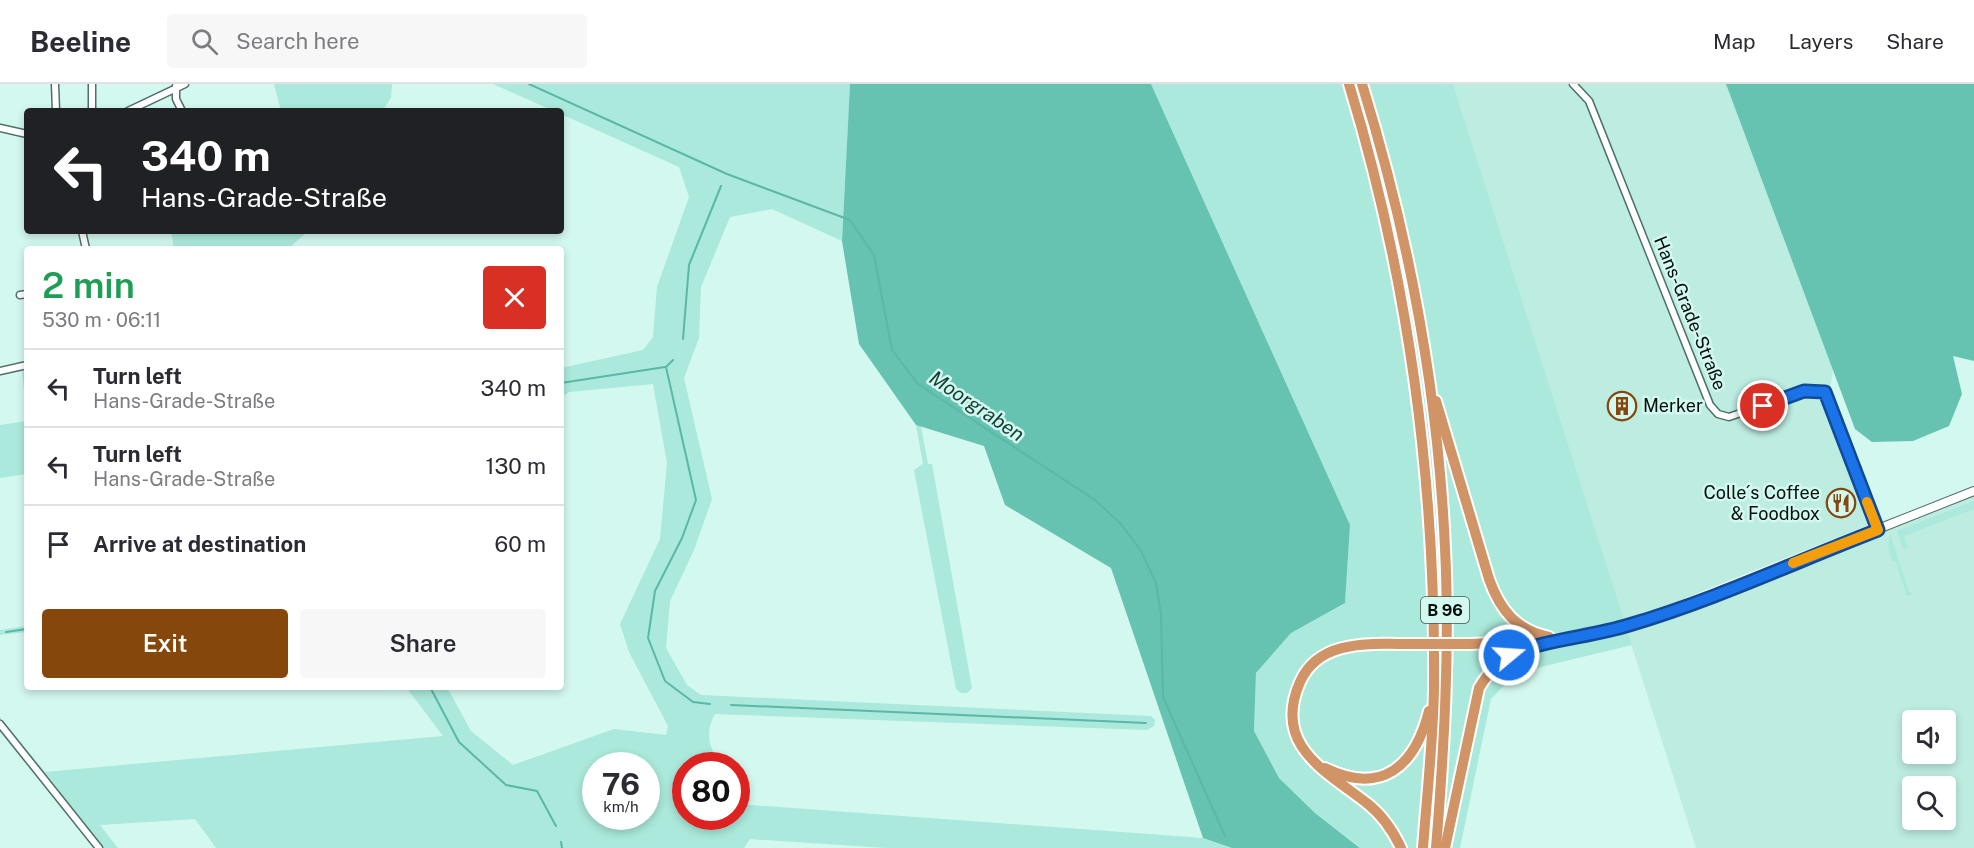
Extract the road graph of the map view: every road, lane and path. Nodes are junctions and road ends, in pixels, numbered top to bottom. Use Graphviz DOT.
graph roads {
  1 [pos="55,84"];
  2 [pos="92,84"];
  3 [pos="185,84"];
  4 [pos="1349,84"];
  5 [pos="1362,84"];
  6 [pos="1574,84"];
  7 [pos="176,86"];
  8 [pos="56,108"];
  9 [pos="92,108"];
  10 [pos="134,108"];
  11 [pos="180,108"];
  12 [pos="0,128"];
  13 [pos="24,133"];
  14 [pos="24,366"];
  15 [pos="0,371"];
  16 [pos="1427,372"];
  17 [pos="1974,491"];
  18 [pos="1878,530"];
  19 [pos="1561,640"];
  20 [pos="1434,690"];
  21 [pos="0,724"];
  22 [pos="1313,761"];
  23 [pos="99,848"];
  24 [pos="1401,848"];
  25 [pos="1423,848"];
  26 [pos="1436,848"];
  27 [pos="1445,848"];
  1 -- 8 [label="street"];
  2 -- 9 [label="street"];
  3 -- 7 [label="street"];
  4 -- 20 [label="highway, B 96"];
  5 -- 16 [label="highway, B 96"];
  6 -- 18 [label="street, Hans-Grade-Straße"];
  7 -- 10 [label="street"];
  7 -- 11 [label="street"];
  12 -- 13 [label="street"];
  14 -- 15 [label="street"];
  16 -- 19 [label="highway"];
  16 -- 26 [label="highway, B 96"];
  17 -- 18 [label="street"];
  18 -- 19 [label="highway"];
  19 -- 22 [label="highway, bridge"];
  19 -- 27 [label="highway"];
  20 -- 22 [label="highway"];
  20 -- 25 [label="highway, B 96"];
  21 -- 23 [label="street"];
  22 -- 24 [label="highway"];
}
